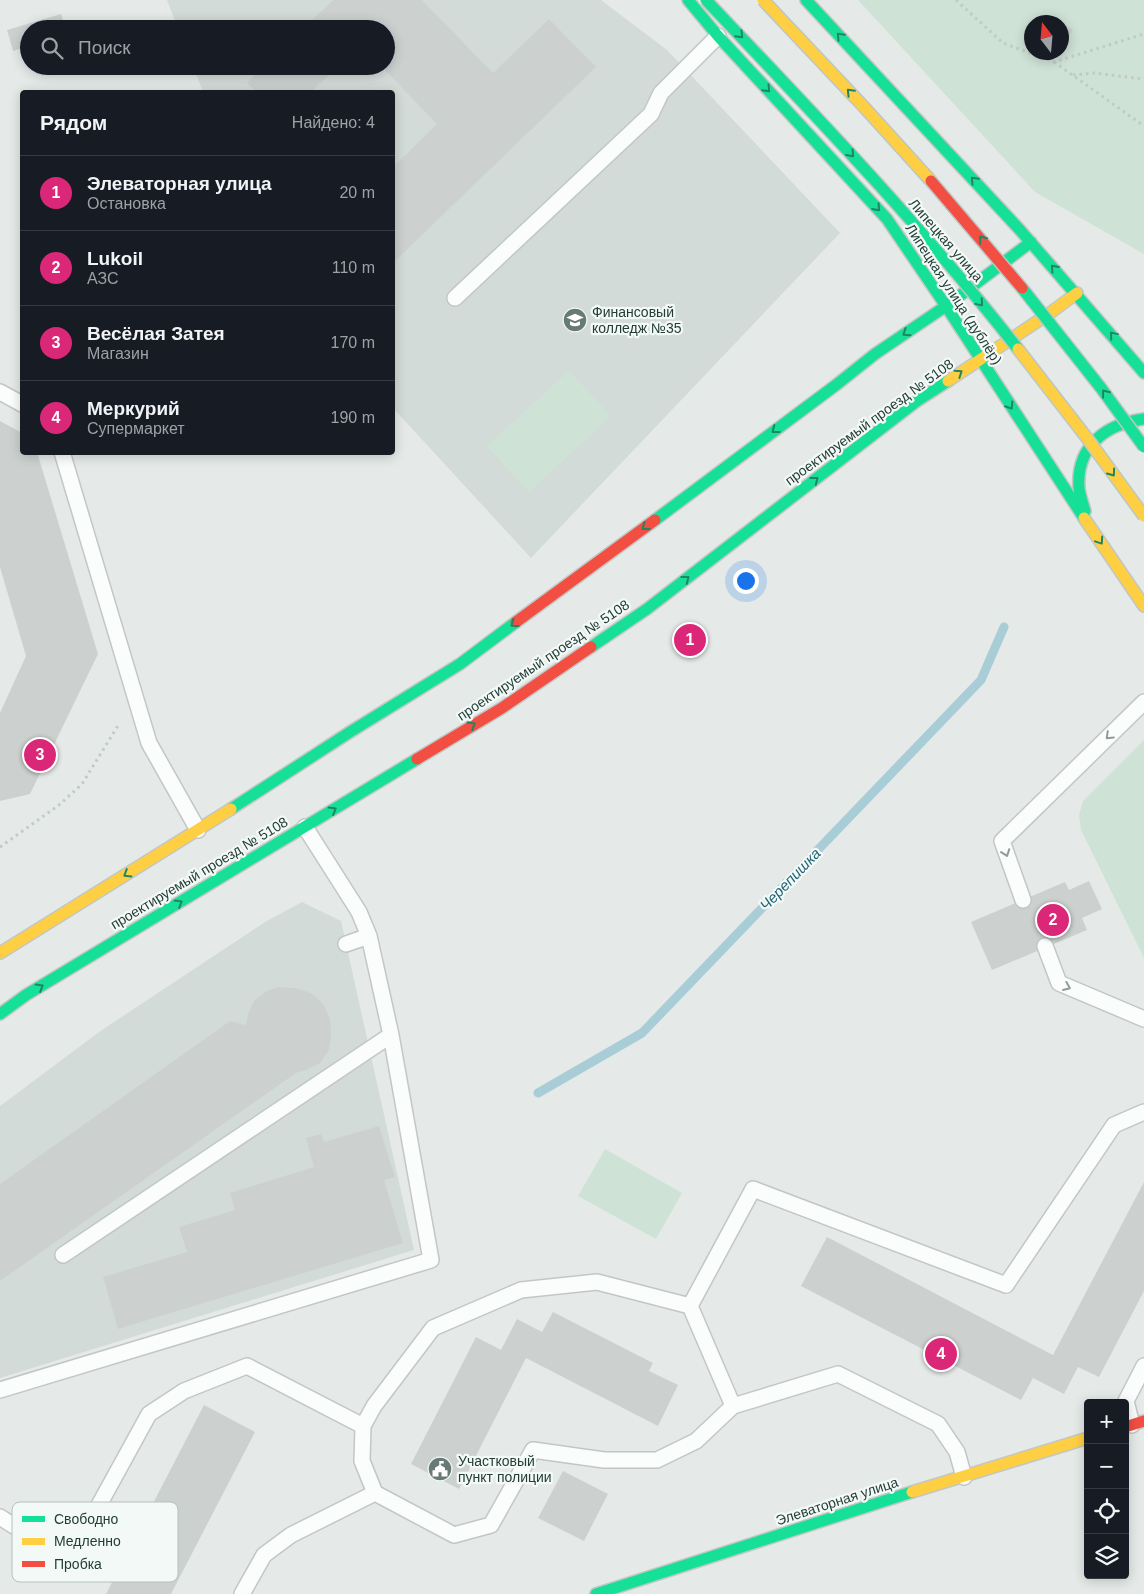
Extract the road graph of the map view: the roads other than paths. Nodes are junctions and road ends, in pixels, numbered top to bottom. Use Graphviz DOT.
graph roads {
  1 [pos="688,0"];
  2 [pos="706,0"];
  3 [pos="763,0"];
  4 [pos="806,0"];
  5 [pos="718,36"];
  6 [pos="1031,242"];
  7 [pos="1076,293"];
  8 [pos="455,298"];
  9 [pos="946,306"];
  10 [pos="980,360"];
  11 [pos="1144,373"];
  12 [pos="0,392"];
  13 [pos="20,403"];
  14 [pos="1144,419"];
  15 [pos="1144,447"];
  16 [pos="63,455"];
  17 [pos="1144,516"];
  18 [pos="1089,525"];
  19 [pos="1144,606"];
  20 [pos="1144,702"];
  21 [pos="305,827"];
  22 [pos="198,830"];
  23 [pos="1023,900"];
  24 [pos="369,936"];
  25 [pos="346,944"];
  26 [pos="1045,946"];
  27 [pos="0,953"];
  28 [pos="0,1014"];
  29 [pos="1144,1019"];
  30 [pos="391,1035"];
  31 [pos="1144,1112"];
  32 [pos="63,1256"];
  33 [pos="690,1306"];
  34 [pos="1144,1366"];
  35 [pos="0,1390"];
  36 [pos="733,1406"];
  37 [pos="1134,1424"];
  38 [pos="363,1426"];
  39 [pos="1084,1439"];
  40 [pos="964,1477"];
  41 [pos="375,1493"];
  42 [pos="101,1502"];
  43 [pos="0,1517"];
  44 [pos="12,1525"];
  45 [pos="242,1594"];
  46 [pos="596,1594"];
  1 -- 5 [label="main road, Липецкая улица (дублёр)"];
  2 -- 17 [label="main road, Липецкая улица, one-way, bridge"];
  15 -- 3 [label="main road, Липецкая улица, one-way, bridge"];
  6 -- 4 [label="main road, one-way"];
  5 -- 8 [label="lane"];
  5 -- 9 [label="main road, Липецкая улица (дублёр), one-way"];
  7 -- 6 [label="main road, one-way"];
  6 -- 9 [label="main road"];
  7 -- 10 [label="main road, проектируемый проезд № 5108"];
  11 -- 7 [label="main road, one-way"];
  9 -- 10 [label="main road, Липецкая улица (дублёр)"];
  9 -- 22 [label="main road, one-way"];
  10 -- 18 [label="main road, Липецкая улица (дублёр), one-way"];
  21 -- 10 [label="main road, проектируемый проезд № 5108, one-way"];
  12 -- 13 [label="lane"];
  14 -- 18 [label="main road"];
  16 -- 22 [label="lane"];
  18 -- 19 [label="main road, Липецкая улица (дублёр), one-way"];
  20 -- 23 [label="lane, one-way"];
  21 -- 24 [label="lane"];
  28 -- 21 [label="main road, проектируемый проезд № 5108, one-way"];
  22 -- 27 [label="main road, one-way"];
  24 -- 25 [label="lane"];
  24 -- 30 [label="lane"];
  26 -- 29 [label="lane, one-way"];
  30 -- 32 [label="lane"];
  30 -- 35 [label="lane"];
  31 -- 33 [label="lane"];
  33 -- 36 [label="lane"];
  33 -- 38 [label="lane"];
  34 -- 37 [label="lane"];
  36 -- 40 [label="lane"];
  36 -- 41 [label="lane"];
  38 -- 41 [label="lane"];
  38 -- 42 [label="lane"];
  39 -- 40 [label="main road, Элеваторная улица"];
  40 -- 46 [label="main road, Элеваторная улица"];
  41 -- 45 [label="lane"];
  43 -- 44 [label="lane"];
}
